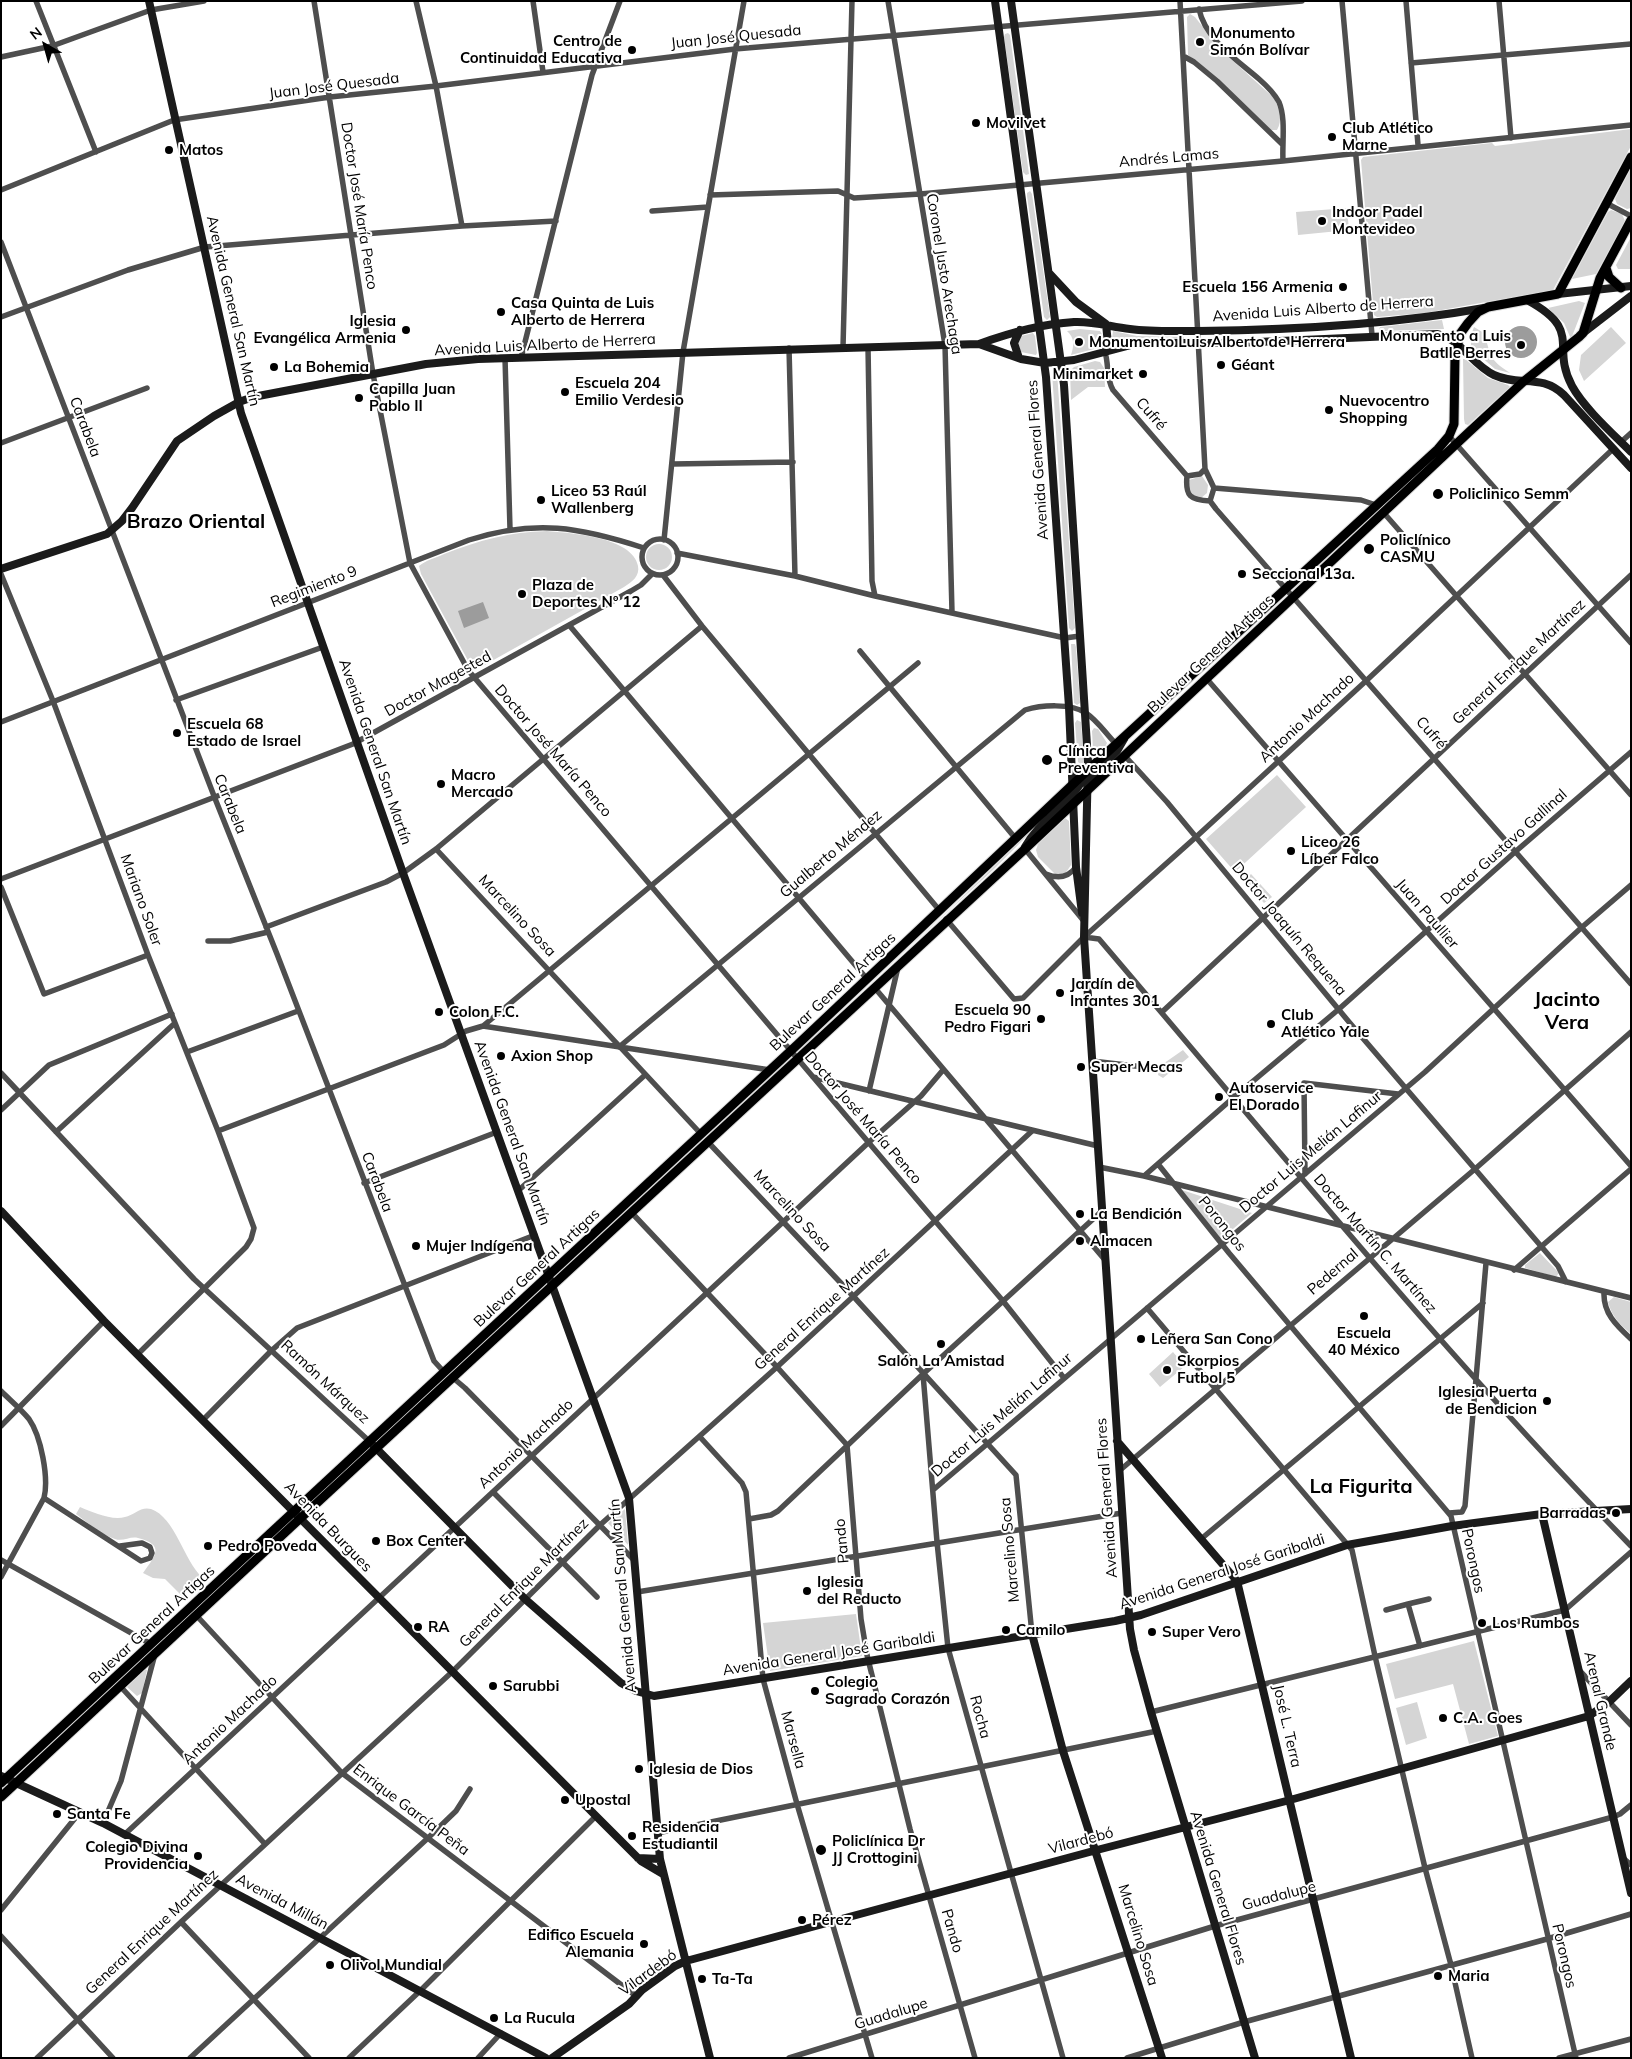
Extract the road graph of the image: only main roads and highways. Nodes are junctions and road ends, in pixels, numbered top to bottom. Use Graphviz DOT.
graph roads {
  1 [pos="149,1"];
  2 [pos="994,1"];
  3 [pos="1011,1"];
  4 [pos="1631,157"];
  5 [pos="1631,220"];
  6 [pos="1606,268"];
  7 [pos="1048,271"];
  8 [pos="1631,286"];
  9 [pos="1621,288"];
  10 [pos="1596,290"];
  11 [pos="1558,294"];
  12 [pos="1631,296"];
  13 [pos="1527,300"];
  14 [pos="1488,307"];
  15 [pos="1106,324"];
  16 [pos="1056,325"];
  17 [pos="1040,327"];
  18 [pos="1020,330"];
  19 [pos="1583,333"];
  20 [pos="979,344"];
  21 [pos="1457,345"];
  22 [pos="1564,351"];
  23 [pos="1105,352"];
  24 [pos="1019,358"];
  25 [pos="1061,362"];
  26 [pos="1045,363"];
  27 [pos="1524,382"];
  28 [pos="239,402"];
  29 [pos="1631,452"];
  30 [pos="1631,468"];
  31 [pos="1,569"];
  32 [pos="1126,735"];
  33 [pos="1088,770"];
  34 [pos="1072,785"];
  35 [pos="1088,785"];
  36 [pos="1073,799"];
  37 [pos="1083,920"];
  38 [pos="1,1212"];
  39 [pos="550,1274"];
  40 [pos="553,1284"];
  41 [pos="448,1375"];
  42 [pos="369,1441"];
  43 [pos="1118,1441"];
  44 [pos="376,1448"];
  45 [pos="1631,1509"];
  46 [pos="1542,1514"];
  47 [pos="297,1515"];
  48 [pos="1237,1581"];
  49 [pos="1129,1618"];
  50 [pos="1032,1634"];
  51 [pos="1631,1681"];
  52 [pos="646,1694"];
  53 [pos="1589,1716"];
  54 [pos="3,1779"];
  55 [pos="17,1783"];
  56 [pos="1,1797"];
  57 [pos="1290,1800"];
  58 [pos="1186,1828"];
  59 [pos="1097,1850"];
  60 [pos="638,1858"];
  61 [pos="660,1859"];
  62 [pos="663,1874"];
  63 [pos="1631,1893"];
  64 [pos="686,1961"];
  65 [pos="546,2058"];
  66 [pos="552,2058"];
  67 [pos="710,2058"];
  68 [pos="1162,2058"];
  69 [pos="1255,2058"];
  70 [pos="1351,2058"];
  1 -- 28 [label="main road, Avenida General San Martín"];
  2 -- 17 [label="main road, Avenida General Flores"];
  3 -- 7 [label="main road, Avenida General Flores"];
  4 -- 11 [label="main road"];
  5 -- 6 [label="main road"];
  6 -- 9 [label="main road"];
  6 -- 10 [label="main road"];
  7 -- 15 [label="main road, Avenida Luis Alberto de Herrera"];
  7 -- 16 [label="main road, Avenida General Flores"];
  8 -- 9 [label="main road, Avenida Luis Alberto de Herrera"];
  9 -- 10 [label="main road, Avenida Luis Alberto de Herrera"];
  10 -- 11 [label="main road, Avenida Luis Alberto de Herrera"];
  10 -- 19 [label="main road"];
  11 -- 13 [label="main road, Avenida Luis Alberto de Herrera"];
  12 -- 19 [label="main road"];
  13 -- 14 [label="main road, Avenida Luis Alberto de Herrera"];
  13 -- 22 [label="main road"];
  14 -- 15 [label="main road, Avenida Luis Alberto de Herrera"];
  14 -- 21 [label="main road"];
  15 -- 16 [label="main road, Avenida Luis Alberto de Herrera"];
  15 -- 23 [label="main road, Cufré"];
  16 -- 17 [label="main road, Avenida Luis Alberto de Herrera"];
  16 -- 25 [label="main road, Avenida General Flores"];
  17 -- 18 [label="main road, Avenida Luis Alberto de Herrera"];
  17 -- 26 [label="main road, Avenida General Flores"];
  18 -- 20 [label="main road, Avenida Luis Alberto de Herrera"];
  18 -- 24 [label="main road"];
  19 -- 22 [label="main road"];
  20 -- 24 [label="main road, Avenida Luis Alberto de Herrera"];
  20 -- 28 [label="main road, Avenida Luis Alberto de Herrera"];
  21 -- 23 [label="main road, Avenida Luis Alberto de Herrera"];
  21 -- 27 [label="main road"];
  21 -- 32 [label="main road, Bulevar General Artigas"];
  22 -- 27 [label="main road, Bulevar General Artigas"];
  22 -- 29 [label="main road"];
  23 -- 25 [label="main road, Avenida Luis Alberto de Herrera"];
  24 -- 26 [label="main road, Avenida Luis Alberto de Herrera"];
  25 -- 26 [label="main road, Avenida Luis Alberto de Herrera"];
  25 -- 33 [label="main road, Avenida General Flores"];
  26 -- 34 [label="main road, Avenida General Flores"];
  27 -- 30 [label="main road"];
  27 -- 35 [label="main road, Bulevar General Artigas"];
  28 -- 31 [label="main road, Avenida Luis Alberto de Herrera"];
  28 -- 39 [label="main road, Avenida General San Martín"];
  32 -- 33 [label="main road, Bulevar General Artigas"];
  32 -- 35 [label="main road, Bulevar General Artigas"];
  33 -- 34 [label="main road, Bulevar General Artigas"];
  33 -- 35 [label="main road, Avenida General Flores"];
  33 -- 36 [label="main road, Bulevar General Artigas"];
  34 -- 36 [label="main road, Avenida General Flores"];
  34 -- 39 [label="main road, Bulevar General Artigas"];
  35 -- 36 [label="main road, Bulevar General Artigas"];
  35 -- 37 [label="main road, Avenida General Flores"];
  36 -- 37 [label="main road, Avenida General Flores"];
  36 -- 40 [label="main road, Bulevar General Artigas"];
  37 -- 43 [label="main road, Avenida General Flores"];
  38 -- 47 [label="main road, Avenida Burgues"];
  39 -- 40 [label="main road, Avenida General San Martín"];
  39 -- 41 [label="main road, Bulevar General Artigas"];
  40 -- 41 [label="main road, Bulevar General Artigas"];
  40 -- 52 [label="main road, Avenida General San Martín"];
  41 -- 42 [label="main road, Bulevar General Artigas"];
  41 -- 44 [label="main road, Bulevar General Artigas"];
  42 -- 44 [label="main road, Ramón Márquez"];
  42 -- 47 [label="main road, Bulevar General Artigas"];
  43 -- 48 [label="main road, José L. Terra"];
  43 -- 49 [label="main road, Avenida General Flores"];
  44 -- 47 [label="main road, Bulevar General Artigas"];
  44 -- 52 [label="main road, Ramón Márquez"];
  45 -- 46 [label="main road, Avenida General José Garibaldi"];
  46 -- 48 [label="main road, Avenida General José Garibaldi"];
  46 -- 53 [label="main road, Arenal Grande"];
  47 -- 54 [label="main road, Bulevar General Artigas"];
  47 -- 55 [label="main road, Bulevar General Artigas"];
  47 -- 60 [label="main road, Avenida Burgues"];
  48 -- 49 [label="main road, Avenida General José Garibaldi"];
  48 -- 57 [label="main road, José L. Terra"];
  49 -- 50 [label="main road, Avenida General José Garibaldi"];
  49 -- 58 [label="main road, Avenida General Flores"];
  50 -- 52 [label="main road, Avenida General José Garibaldi"];
  50 -- 59 [label="main road, Marcelino Sosa"];
  51 -- 53 [label="main road, Vilardebó"];
  52 -- 61 [label="main road, Avenida General San Martín"];
  53 -- 57 [label="main road, Vilardebó"];
  53 -- 63 [label="main road, Arenal Grande"];
  54 -- 55 [label="main road, Avenida Millán"];
  55 -- 56 [label="main road, Bulevar General Artigas"];
  55 -- 65 [label="main road, Avenida Millán"];
  57 -- 58 [label="main road, Vilardebó"];
  57 -- 70 [label="main road, José L. Terra"];
  58 -- 59 [label="main road, Vilardebó"];
  58 -- 69 [label="main road, Avenida General Flores"];
  59 -- 64 [label="main road, Vilardebó"];
  59 -- 68 [label="main road, Marcelino Sosa"];
  60 -- 61 [label="main road"];
  60 -- 62 [label="main road, Avenida Burgues"];
  61 -- 62 [label="main road, Avenida General San Martín"];
  62 -- 64 [label="main road, Avenida General San Martín"];
  64 -- 66 [label="main road, Vilardebó"];
  64 -- 67 [label="main road, Avenida General San Martín"];
}
